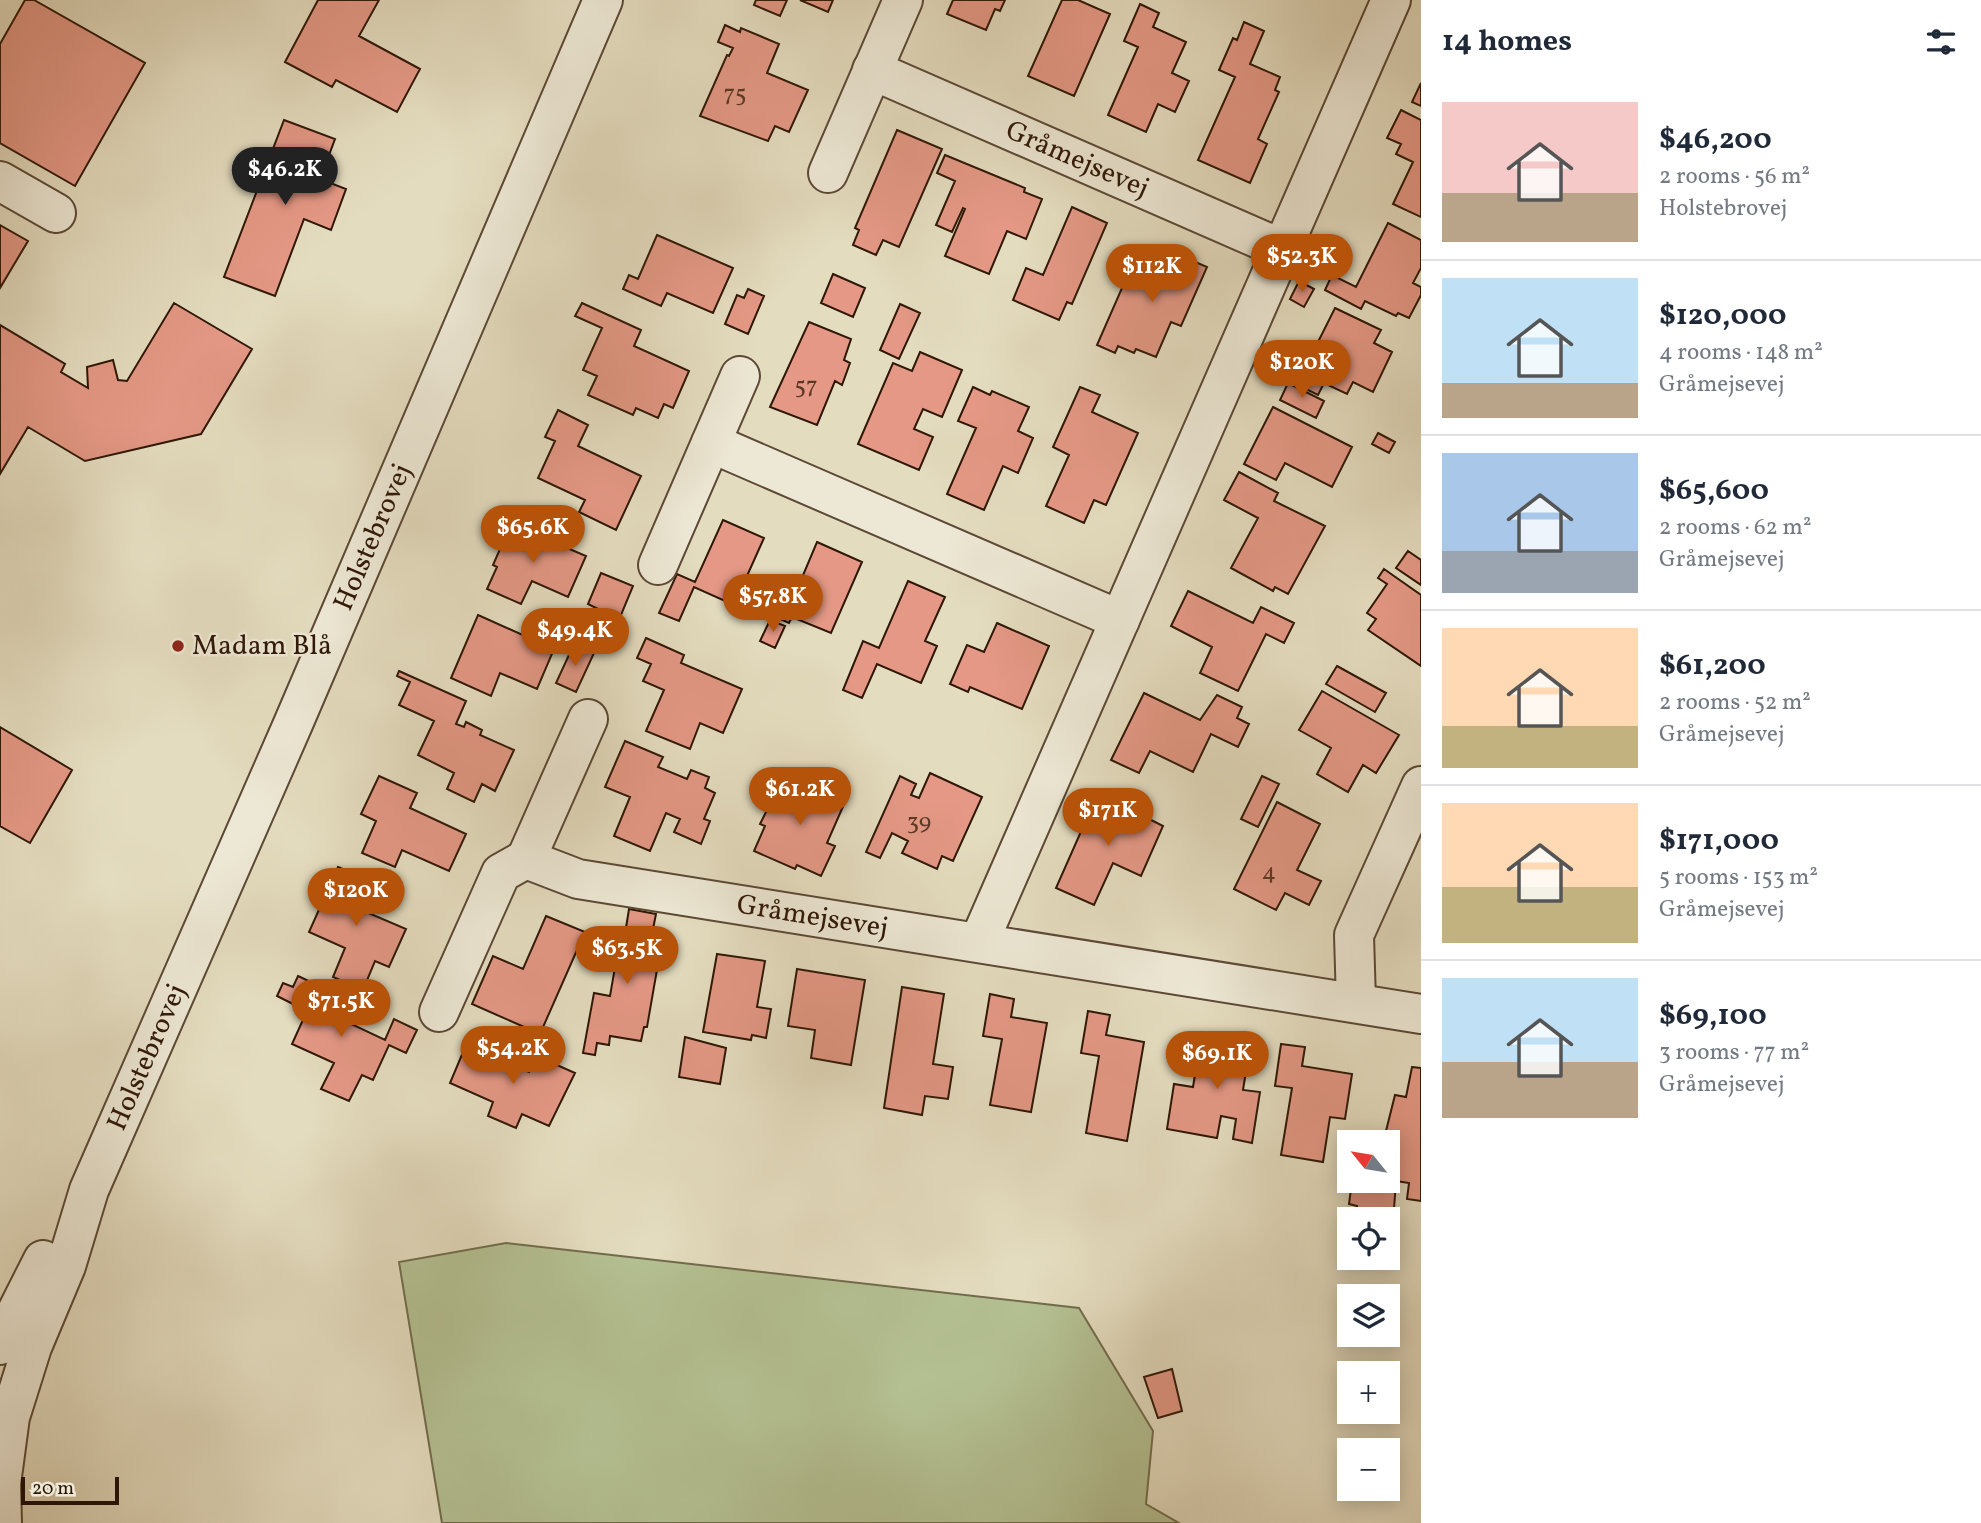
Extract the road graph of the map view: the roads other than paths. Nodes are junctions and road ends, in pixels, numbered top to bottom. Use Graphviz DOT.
graph roads {
  1 [pos="603,0"];
  2 [pos="903,0"];
  3 [pos="1391,0"];
  4 [pos="873,71"];
  5 [pos="828,173"];
  6 [pos="0,181"];
  7 [pos="56,213"];
  8 [pos="1282,249"];
  9 [pos="740,376"];
  10 [pos="711,443"];
  11 [pos="658,565"];
  12 [pos="1120,620"];
  13 [pos="589,719"];
  14 [pos="1421,786"];
  15 [pos="526,859"];
  16 [pos="979,942"];
  17 [pos="1356,1002"];
  18 [pos="439,1012"];
  19 [pos="1421,1014"];
  20 [pos="89,1190"];
  21 [pos="0,1345"];
  22 [pos="2,1523"];
  1 -- 20 [label="street, Holstebrovej"];
  2 -- 4 [label="street"];
  3 -- 8 [label="street"];
  4 -- 5 [label="street"];
  4 -- 8 [label="street, Gråmejsevej"];
  6 -- 7 [label="street"];
  8 -- 12 [label="street"];
  9 -- 10 [label="street"];
  10 -- 11 [label="street"];
  10 -- 12 [label="street"];
  12 -- 16 [label="street"];
  13 -- 15 [label="street"];
  14 -- 17 [label="street"];
  15 -- 16 [label="street, Gråmejsevej"];
  15 -- 18 [label="street"];
  16 -- 17 [label="street, Gråmejsevej"];
  17 -- 19 [label="street, Gråmejsevej"];
  20 -- 21 [label="street, Holstebrovej"];
  20 -- 22 [label="street, Holstebrovej"];
}
